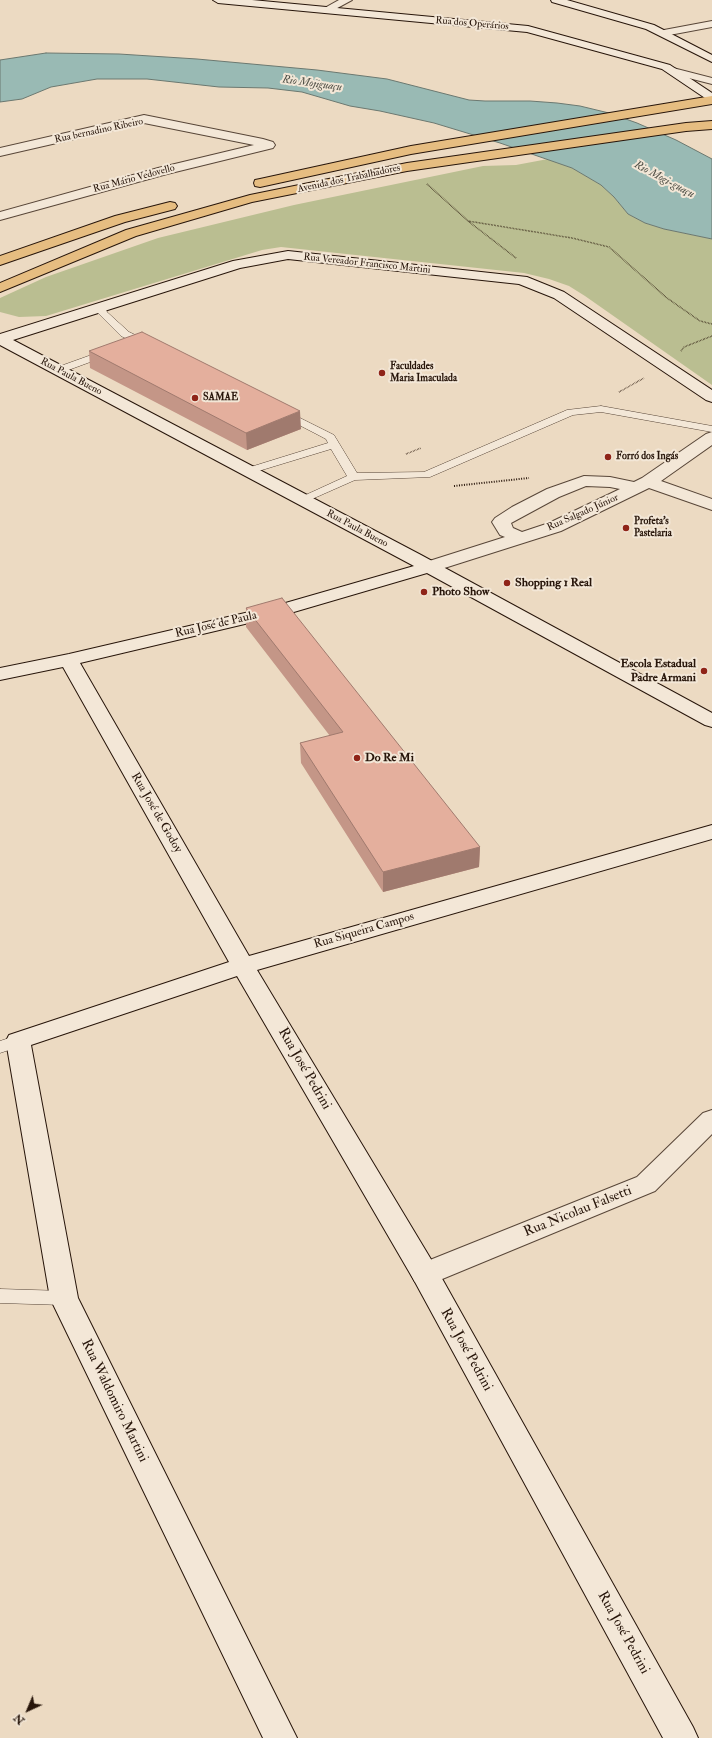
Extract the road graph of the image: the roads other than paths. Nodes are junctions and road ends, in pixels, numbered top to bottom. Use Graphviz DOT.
graph roads {
  1 [pos="218,0"];
  2 [pos="346,0"];
  3 [pos="556,0"];
  4 [pos="326,10"];
  5 [pos="712,24"];
  6 [pos="664,33"];
  7 [pos="712,59"];
  8 [pos="673,71"];
  9 [pos="712,81"];
  10 [pos="712,99"];
  11 [pos="712,125"];
  12 [pos="269,145"];
  13 [pos="0,152"];
  14 [pos="245,187"];
  15 [pos="179,204"];
  16 [pos="0,216"];
  17 [pos="0,261"];
  18 [pos="0,288"];
  19 [pos="100,307"];
  20 [pos="0,339"];
  21 [pos="140,341"];
  22 [pos="161,352"];
  23 [pos="59,370"];
  24 [pos="712,397"];
  25 [pos="274,408"];
  26 [pos="712,430"];
  27 [pos="712,437"];
  28 [pos="335,444"];
  29 [pos="248,471"];
  30 [pos="353,477"];
  31 [pos="643,485"];
  32 [pos="303,500"];
  33 [pos="712,505"];
  34 [pos="520,538"];
  35 [pos="429,567"];
  36 [pos="69,660"];
  37 [pos="0,674"];
  38 [pos="712,721"];
  39 [pos="712,832"];
  40 [pos="243,966"];
  41 [pos="9,1044"];
  42 [pos="712,1118"];
  43 [pos="425,1274"];
  44 [pos="0,1296"];
  45 [pos="64,1298"];
  46 [pos="280,1738"];
  47 [pos="681,1738"];
  1 -- 4 [label="main road, Rua dos Operários"];
  2 -- 4 [label="main road"];
  3 -- 6 [label="main road"];
  4 -- 8 [label="main road, Rua dos Operários"];
  5 -- 6 [label="main road"];
  6 -- 7 [label="main road"];
  8 -- 9 [label="main road"];
  8 -- 10 [label="main road, Rua dos Operários"];
  10 -- 14 [label="main road, Avenida dos Trabalhadores"];
  11 -- 18 [label="main road, Avenida dos Trabalhadores"];
  12 -- 13 [label="main road, Rua bernadino Ribeiro"];
  12 -- 16 [label="main road, Rua Mário Vedovello"];
  15 -- 17 [label="main road"];
  19 -- 20 [label="main road, Rua Vereador Francisco Martini"];
  19 -- 21 [label="lane"];
  19 -- 24 [label="main road, Rua Vereador Francisco Martini"];
  20 -- 23 [label="main road, Rua Paula Bueno"];
  21 -- 22 [label="lane"];
  21 -- 23 [label="lane"];
  23 -- 29 [label="main road, Rua Paula Bueno"];
  25 -- 28 [label="lane"];
  26 -- 30 [label="lane"];
  27 -- 31 [label="main road, Rua Salgado Júnior"];
  28 -- 29 [label="lane"];
  28 -- 30 [label="lane"];
  29 -- 32 [label="main road, Rua Paula Bueno"];
  30 -- 32 [label="lane"];
  31 -- 33 [label="main road"];
  31 -- 34 [label="main road, Rua Salgado Júnior"];
  31 -- 34 [label="main road"];
  32 -- 35 [label="main road, Rua Paula Bueno"];
  34 -- 35 [label="main road, Rua Salgado Júnior"];
  35 -- 36 [label="main road, Rua José de Paula"];
  35 -- 38 [label="main road, Rua Paula Bueno"];
  36 -- 37 [label="main road, Rua José de Paula"];
  36 -- 40 [label="main road, Rua José de Godoy"];
  39 -- 40 [label="main road, Rua Siqueira Campos"];
  40 -- 41 [label="main road, Rua Siqueira Campos"];
  40 -- 43 [label="main road, Rua José Pedrini"];
  41 -- 45 [label="main road, Rua Waldomiro Martini"];
  42 -- 43 [label="main road, Rua Nicolau Falsetti"];
  43 -- 47 [label="main road, Rua José Pedrini"];
  44 -- 45 [label="lane"];
  45 -- 46 [label="main road, Rua Waldomiro Martini"];
}
